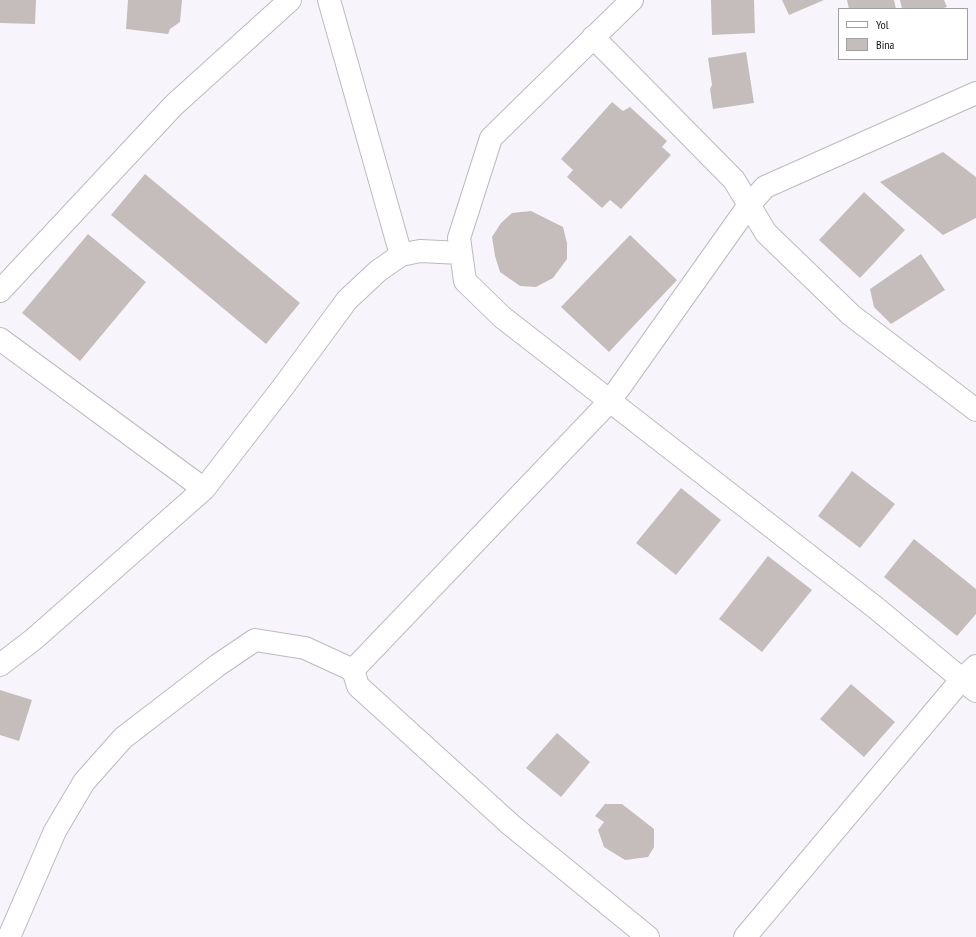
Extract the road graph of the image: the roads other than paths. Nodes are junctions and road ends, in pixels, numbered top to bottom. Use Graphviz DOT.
graph roads {
  1 [pos="290,0"];
  2 [pos="329,0"];
  3 [pos="632,0"];
  4 [pos="593,37"];
  5 [pos="972,102"];
  6 [pos="749,205"];
  7 [pos="460,252"];
  8 [pos="401,255"];
  9 [pos="0,291"];
  10 [pos="0,339"];
  11 [pos="610,401"];
  12 [pos="976,410"];
  13 [pos="204,489"];
  14 [pos="0,665"];
  15 [pos="352,670"];
  16 [pos="971,679"];
  17 [pos="10,937"];
  18 [pos="648,937"];
  19 [pos="745,937"];
  1 -- 9 [label="street"];
  2 -- 8 [label="street"];
  3 -- 4 [label="street"];
  4 -- 6 [label="street"];
  4 -- 7 [label="street"];
  5 -- 6 [label="street"];
  6 -- 11 [label="street"];
  6 -- 12 [label="street"];
  7 -- 8 [label="street"];
  7 -- 11 [label="street"];
  8 -- 13 [label="street"];
  10 -- 13 [label="street"];
  11 -- 15 [label="street"];
  11 -- 16 [label="street"];
  13 -- 14 [label="street"];
  15 -- 17 [label="street"];
  15 -- 18 [label="street"];
  16 -- 19 [label="street"];
}
